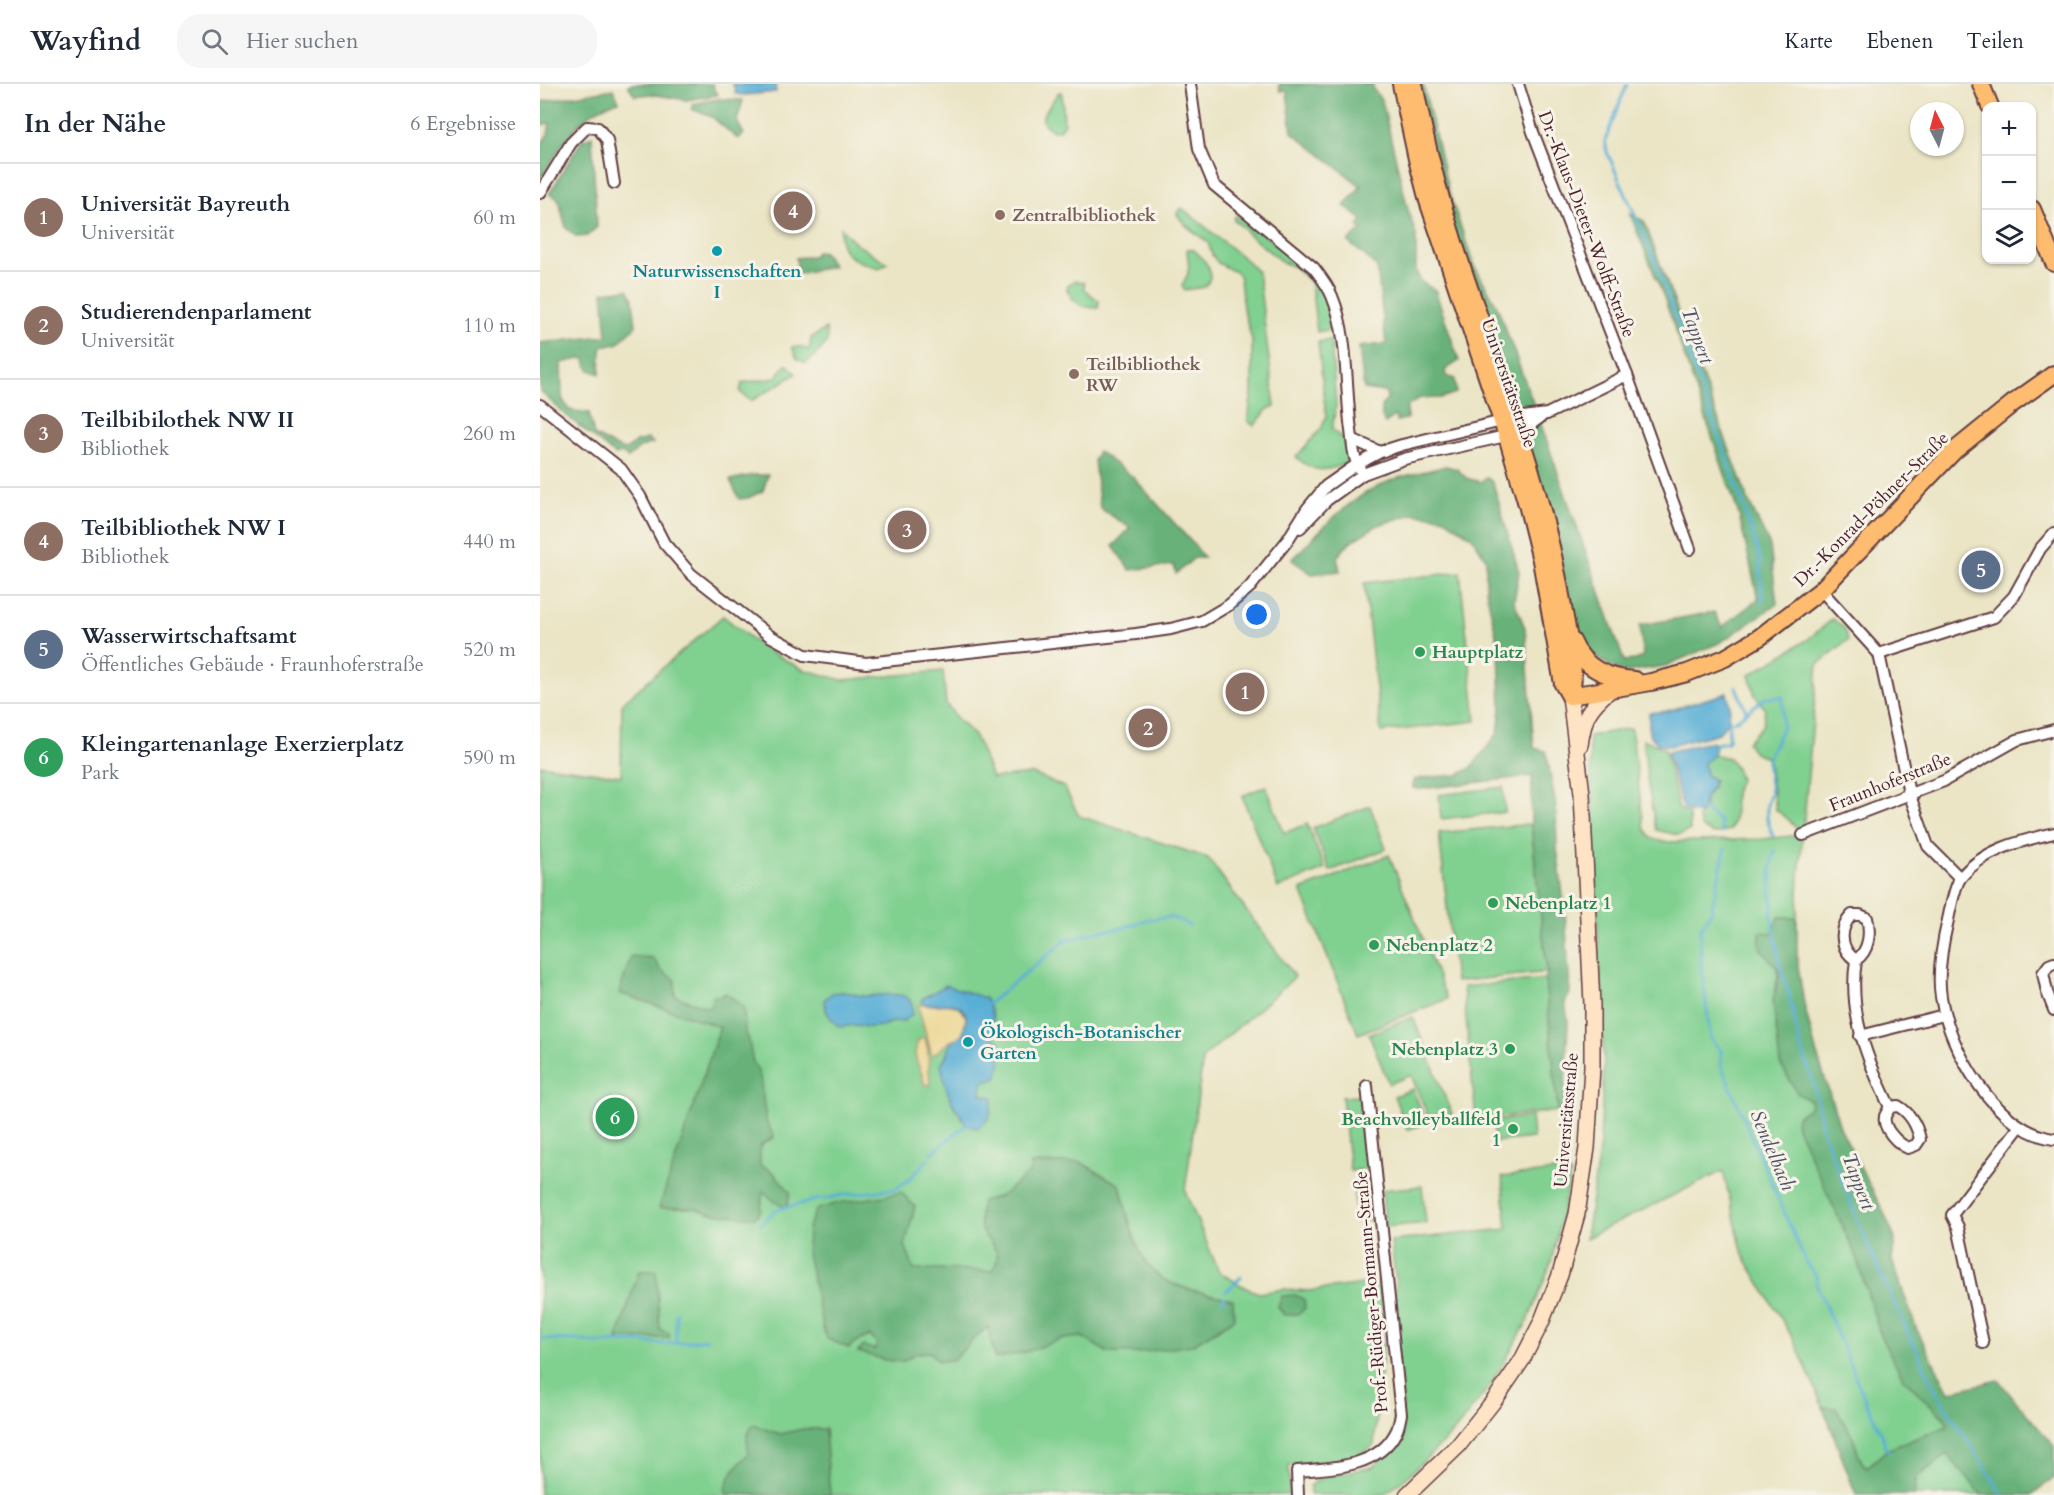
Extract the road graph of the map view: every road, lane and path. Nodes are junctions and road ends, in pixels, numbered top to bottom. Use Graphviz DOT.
graph roads {
  1 [pos="1190,84"];
  2 [pos="1401,84"];
  3 [pos="1414,84"];
  4 [pos="1518,84"];
  5 [pos="1981,84"];
  6 [pos="1988,102"];
  7 [pos="614,183"];
  8 [pos="540,193"];
  9 [pos="2031,210"];
  10 [pos="2054,263"];
  11 [pos="2054,374"];
  12 [pos="1628,375"];
  13 [pos="540,405"];
  14 [pos="1511,427"];
  15 [pos="1352,439"];
  16 [pos="1380,452"];
  17 [pos="1356,465"];
  18 [pos="1363,474"];
  19 [pos="2054,533"];
  20 [pos="1287,541"];
  21 [pos="1690,549"];
  22 [pos="1821,590"];
  23 [pos="1566,627"];
  24 [pos="1879,654"];
  25 [pos="1652,682"];
  26 [pos="1610,690"];
  27 [pos="1570,696"];
  28 [pos="2054,730"];
  29 [pos="1577,760"];
  30 [pos="1910,793"];
  31 [pos="2054,833"];
  32 [pos="1803,835"];
  33 [pos="1960,878"];
  34 [pos="1856,960"];
  35 [pos="2054,963"];
  36 [pos="2054,1011"];
  37 [pos="1944,1015"];
  38 [pos="1860,1036"];
  39 [pos="1367,1086"];
  40 [pos="1890,1107"];
  41 [pos="2020,1126"];
  42 [pos="2054,1139"];
  43 [pos="1983,1343"];
  44 [pos="1298,1495"];
  45 [pos="1407,1495"];
  1 -- 15 [label="street"];
  2 -- 14 [label="main road, Universitätsstraße"];
  3 -- 14 [label="main road, Universitätsstraße"];
  4 -- 12 [label="street, Dr.-Klaus-Dieter-Wolff-Straße"];
  5 -- 6 [label="main road"];
  7 -- 8 [label="street"];
  9 -- 10 [label="main road"];
  11 -- 22 [label="main road, Dr.-Konrad-Pöhner-Straße"];
  12 -- 14 [label="street"];
  12 -- 21 [label="street, Dr.-Klaus-Dieter-Wolff-Straße"];
  13 -- 20 [label="street"];
  14 -- 16 [label="street"];
  14 -- 18 [label="street"];
  14 -- 23 [label="main road, Universitätsstraße"];
  14 -- 27 [label="main road, Universitätsstraße"];
  15 -- 16 [label="street"];
  15 -- 17 [label="street"];
  16 -- 17 [label="street"];
  17 -- 18 [label="street"];
  17 -- 20 [label="street"];
  18 -- 20 [label="street"];
  19 -- 24 [label="street"];
  22 -- 24 [label="street"];
  22 -- 25 [label="main road, Dr.-Konrad-Pöhner-Straße"];
  23 -- 25 [label="main road"];
  23 -- 27 [label="main road, Universitätsstraße"];
  24 -- 30 [label="street"];
  25 -- 26 [label="main road, Dr.-Konrad-Pöhner-Straße"];
  26 -- 27 [label="main road, Dr.-Konrad-Pöhner-Straße"];
  26 -- 29 [label="main road"];
  27 -- 29 [label="main road, Universitätsstraße"];
  28 -- 30 [label="street, Fraunhoferstraße"];
  29 -- 45 [label="main road, Universitätsstraße"];
  30 -- 32 [label="street, Fraunhoferstraße"];
  30 -- 33 [label="street"];
  31 -- 33 [label="street"];
  33 -- 37 [label="street"];
  34 -- 38 [label="street"];
  35 -- 36 [label="street"];
  37 -- 38 [label="street"];
  37 -- 41 [label="street"];
  38 -- 40 [label="street"];
  39 -- 44 [label="street, Prof.-Rüdiger-Bormann-Straße"];
  41 -- 42 [label="street"];
  41 -- 43 [label="street"];
}
